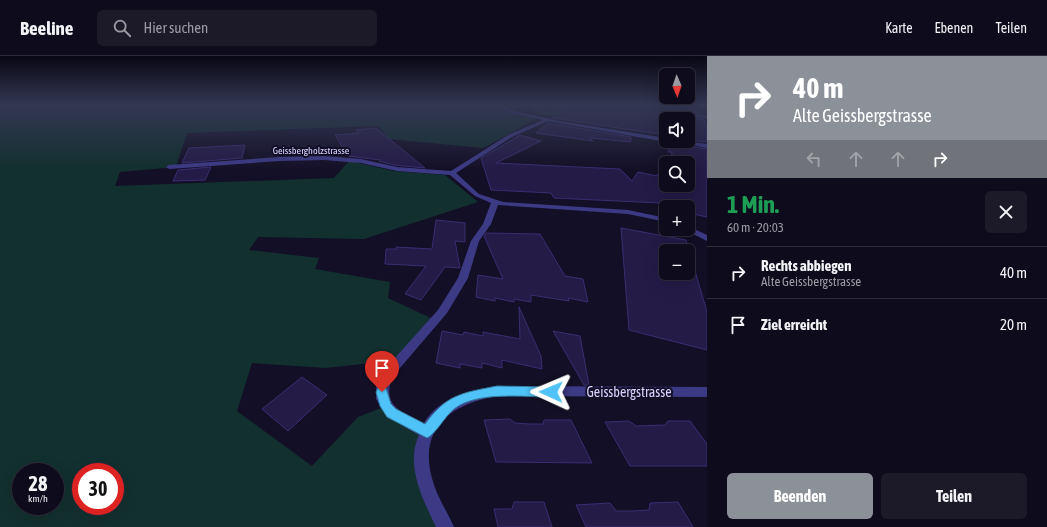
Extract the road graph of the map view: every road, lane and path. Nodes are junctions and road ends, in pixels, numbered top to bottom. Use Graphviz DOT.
graph roads {
  1 [pos="529,127"];
  2 [pos="590,127"];
  3 [pos="659,139"];
  4 [pos="695,144"];
  5 [pos="707,146"];
  6 [pos="169,167"];
  7 [pos="452,173"];
  8 [pos="495,202"];
  9 [pos="659,219"];
  10 [pos="695,232"];
  11 [pos="707,238"];
  12 [pos="707,392"];
  13 [pos="427,432"];
  14 [pos="445,527"];
  1 -- 7 [label="street"];
  2 -- 3 [label="street"];
  4 -- 5 [label="street"];
  6 -- 7 [label="street, Geissbergholzstrasse"];
  7 -- 8 [label="street"];
  8 -- 9 [label="street"];
  8 -- 13 [label="street"];
  10 -- 11 [label="street"];
  12 -- 13 [label="street, Geissbergstrasse"];
  13 -- 14 [label="street, Geissbergstrasse"];
}
